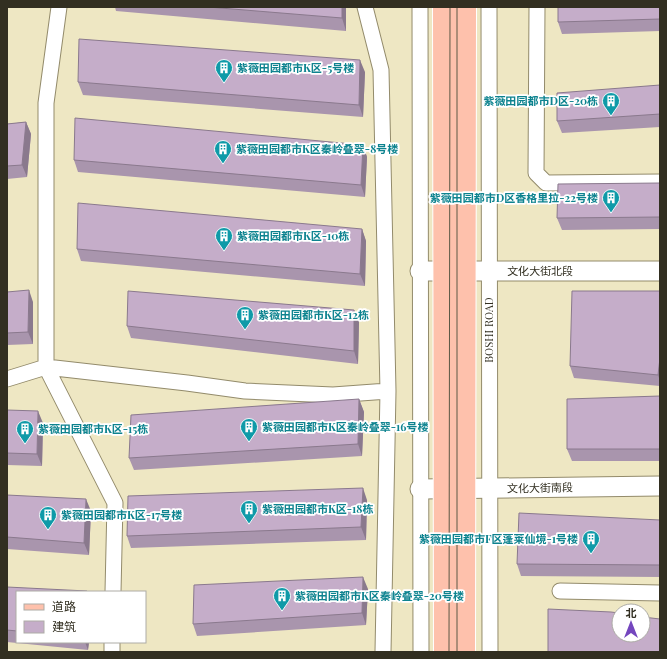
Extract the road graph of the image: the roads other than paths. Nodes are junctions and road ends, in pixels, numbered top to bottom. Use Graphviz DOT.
graph roads {
  1 [pos="59,7"];
  2 [pos="365,7"];
  3 [pos="420,7"];
  4 [pos="444,7"];
  5 [pos="465,7"];
  6 [pos="489,7"];
  7 [pos="537,7"];
  8 [pos="660,182"];
  9 [pos="420,270"];
  10 [pos="489,270"];
  11 [pos="455,271"];
  12 [pos="660,271"];
  13 [pos="46,367"];
  14 [pos="7,379"];
  15 [pos="388,391"];
  16 [pos="660,486"];
  17 [pos="489,488"];
  18 [pos="420,489"];
  19 [pos="455,489"];
  20 [pos="113,591"];
  21 [pos="560,591"];
  22 [pos="660,593"];
  23 [pos="383,652"];
  24 [pos="421,652"];
  25 [pos="445,652"];
  26 [pos="464,652"];
  27 [pos="490,652"];
  1 -- 13 [label="street"];
  2 -- 15 [label="street"];
  3 -- 9 [label="street"];
  4 -- 11 [label="main road"];
  5 -- 11 [label="main road"];
  6 -- 10 [label="street, BOSHI ROAD"];
  7 -- 8 [label="street"];
  9 -- 11 [label="street, 文化大街北段"];
  9 -- 18 [label="street"];
  10 -- 11 [label="street, 文化大街北段"];
  10 -- 12 [label="street, 文化大街北段"];
  10 -- 17 [label="street, BOSHI ROAD"];
  11 -- 19 [label="main road"];
  13 -- 14 [label="street"];
  13 -- 15 [label="street"];
  13 -- 20 [label="street"];
  15 -- 23 [label="street"];
  16 -- 17 [label="street, 文化大街南段"];
  17 -- 19 [label="street, 文化大街南段"];
  17 -- 27 [label="street, BOSHI ROAD"];
  18 -- 19 [label="street, 文化大街南段"];
  18 -- 24 [label="street"];
  19 -- 25 [label="main road"];
  19 -- 26 [label="main road"];
  21 -- 22 [label="street"];
}
